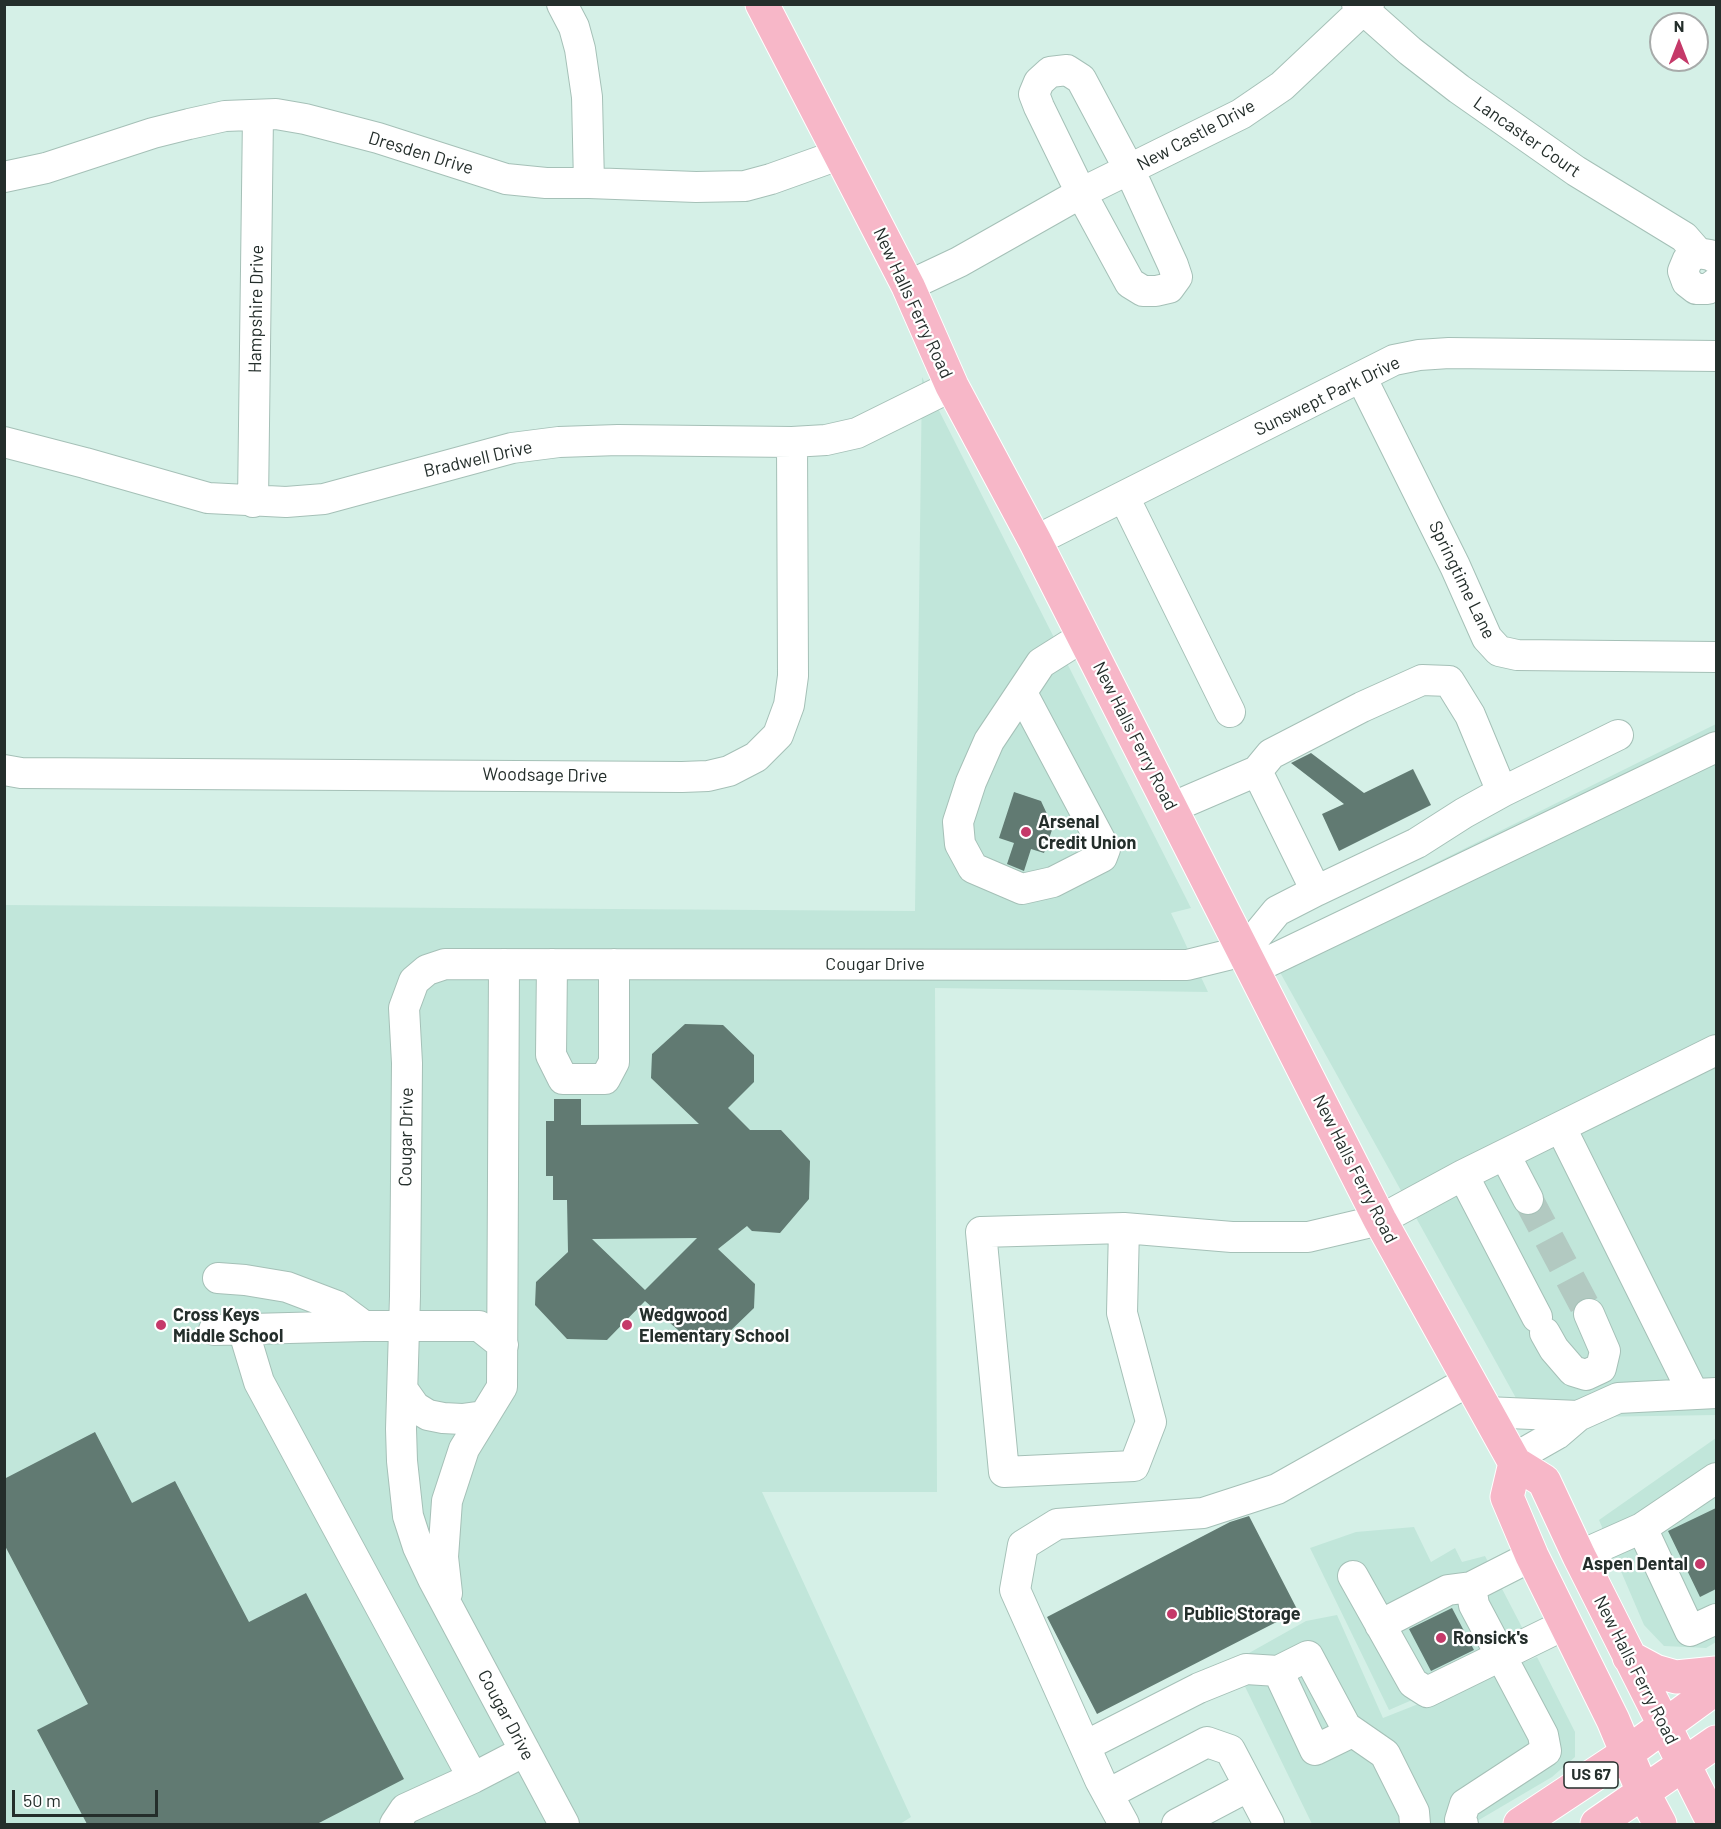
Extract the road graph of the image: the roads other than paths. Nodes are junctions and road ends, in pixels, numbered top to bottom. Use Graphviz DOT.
graph roads {
  1 [pos="562,4"];
  2 [pos="762,4"];
  3 [pos="1363,7"];
  4 [pos="258,115"];
  5 [pos="841,154"];
  6 [pos="1130,171"];
  7 [pos="4,177"];
  8 [pos="589,183"];
  9 [pos="1081,193"];
  10 [pos="1707,257"];
  11 [pos="1716,283"];
  12 [pos="908,286"];
  13 [pos="1716,356"];
  14 [pos="1361,377"];
  15 [pos="952,386"];
  16 [pos="4,442"];
  17 [pos="792,442"];
  18 [pos="1124,497"];
  19 [pos="254,502"];
  20 [pos="1035,541"];
  21 [pos="1084,636"];
  22 [pos="1716,657"];
  23 [pos="1022,693"];
  24 [pos="1230,712"];
  25 [pos="1617,735"];
  26 [pos="1716,747"];
  27 [pos="4,770"];
  28 [pos="1257,771"];
  29 [pos="1502,792"];
  30 [pos="1172,808"];
  31 [pos="1316,891"];
  32 [pos="1249,960"];
  33 [pos="504,964"];
  34 [pos="552,964"];
  35 [pos="615,964"];
  36 [pos="1716,1050"];
  37 [pos="1561,1128"];
  38 [pos="1504,1155"];
  39 [pos="1463,1175"];
  40 [pos="1528,1199"];
  41 [pos="1380,1220"];
  42 [pos="1116,1229"];
  43 [pos="218,1278"];
  44 [pos="1588,1314"];
  45 [pos="404,1325"];
  46 [pos="364,1326"];
  47 [pos="503,1346"];
  48 [pos="1469,1381"];
  49 [pos="403,1390"];
  50 [pos="1705,1393"];
  51 [pos="1486,1412"];
  52 [pos="484,1416"];
  53 [pos="1578,1416"];
  54 [pos="1514,1461"];
  55 [pos="1716,1478"];
  56 [pos="1642,1527"];
  57 [pos="1532,1556"];
  58 [pos="1579,1556"];
  59 [pos="1353,1576"];
  60 [pos="1471,1587"];
  61 [pos="448,1605"];
  62 [pos="1716,1619"];
  63 [pos="1566,1624"];
  64 [pos="1380,1625"];
  65 [pos="1500,1655"];
  66 [pos="1629,1657"];
  67 [pos="1716,1673"];
  68 [pos="1716,1688"];
  69 [pos="1664,1726"];
  70 [pos="1716,1742"];
  71 [pos="1085,1746"];
  72 [pos="525,1751"];
  73 [pos="1627,1753"];
  74 [pos="1684,1765"];
  75 [pos="473,1778"];
  76 [pos="1249,1786"];
  77 [pos="1643,1792"];
  78 [pos="1108,1794"];
  79 [pos="394,1824"];
  80 [pos="564,1824"];
  81 [pos="1124,1824"];
  82 [pos="1177,1824"];
  83 [pos="1269,1824"];
  84 [pos="1415,1824"];
  85 [pos="1463,1824"];
  86 [pos="1520,1824"];
  87 [pos="1597,1824"];
  88 [pos="1660,1824"];
  89 [pos="1714,1824"];
  1 -- 8 [label="street"];
  2 -- 5 [label="main road, New Halls Ferry Road"];
  3 -- 6 [label="street, New Castle Drive"];
  3 -- 10 [label="street, Lancaster Court"];
  4 -- 7 [label="street, Dresden Drive"];
  4 -- 8 [label="street, Dresden Drive"];
  4 -- 19 [label="street, Hampshire Drive"];
  5 -- 8 [label="street, Dresden Drive"];
  5 -- 12 [label="main road, New Halls Ferry Road"];
  6 -- 9 [label="street, New Castle Drive"];
  6 -- 9 [label="street, New Castle Drive"];
  6 -- 9 [label="street, New Castle Drive"];
  9 -- 12 [label="street, New Castle Drive"];
  10 -- 11 [label="street, Lancaster Court"];
  12 -- 15 [label="main road, New Halls Ferry Road"];
  13 -- 14 [label="street, Sunswept Park Drive"];
  14 -- 18 [label="street, Sunswept Park Drive"];
  14 -- 22 [label="street, Springtime Lane"];
  15 -- 17 [label="street, Bradwell Drive"];
  15 -- 20 [label="main road, New Halls Ferry Road"];
  16 -- 19 [label="street, Bradwell Drive"];
  17 -- 19 [label="street, Bradwell Drive"];
  17 -- 27 [label="street, Woodsage Drive"];
  18 -- 20 [label="street, Sunswept Park Drive"];
  18 -- 24 [label="street"];
  20 -- 21 [label="main road, New Halls Ferry Road"];
  21 -- 23 [label="street"];
  21 -- 30 [label="main road, New Halls Ferry Road"];
  23 -- 23 [label="street"];
  25 -- 29 [label="street"];
  26 -- 32 [label="street, Cougar Drive"];
  28 -- 29 [label="street"];
  28 -- 30 [label="street"];
  28 -- 31 [label="street"];
  29 -- 31 [label="street"];
  30 -- 32 [label="main road, New Halls Ferry Road"];
  31 -- 32 [label="street"];
  32 -- 35 [label="street, Cougar Drive"];
  32 -- 41 [label="main road, New Halls Ferry Road"];
  33 -- 34 [label="street, Cougar Drive"];
  33 -- 45 [label="street, Cougar Drive"];
  33 -- 47 [label="street, Cougar Drive"];
  34 -- 35 [label="street, Cougar Drive"];
  34 -- 35 [label="street"];
  36 -- 37 [label="street"];
  37 -- 38 [label="street"];
  37 -- 50 [label="street"];
  38 -- 39 [label="street"];
  38 -- 40 [label="street"];
  39 -- 41 [label="street"];
  39 -- 44 [label="street"];
  41 -- 42 [label="street"];
  41 -- 48 [label="main road, New Halls Ferry Road"];
  42 -- 42 [label="street"];
  43 -- 46 [label="street"];
  45 -- 46 [label="street"];
  45 -- 47 [label="street"];
  45 -- 49 [label="street, Cougar Drive"];
  46 -- 75 [label="street"];
  47 -- 52 [label="street, Cougar Drive"];
  48 -- 51 [label="main road, New Halls Ferry Road"];
  48 -- 71 [label="street"];
  49 -- 52 [label="street"];
  49 -- 61 [label="street, Cougar Drive"];
  50 -- 53 [label="street"];
  51 -- 53 [label="street"];
  51 -- 54 [label="main road, New Halls Ferry Road"];
  52 -- 61 [label="street, Cougar Drive"];
  53 -- 54 [label="street"];
  54 -- 57 [label="main road"];
  54 -- 58 [label="main road, New Halls Ferry Road"];
  55 -- 56 [label="street"];
  56 -- 58 [label="street"];
  56 -- 62 [label="street"];
  57 -- 60 [label="street"];
  57 -- 63 [label="main road"];
  58 -- 66 [label="main road, New Halls Ferry Road"];
  59 -- 64 [label="street"];
  60 -- 64 [label="street"];
  60 -- 65 [label="street"];
  61 -- 72 [label="street, Cougar Drive"];
  63 -- 65 [label="street"];
  63 -- 73 [label="main road"];
  64 -- 65 [label="street"];
  65 -- 85 [label="street"];
  66 -- 67 [label="main road"];
  66 -- 69 [label="main road, New Halls Ferry Road"];
  68 -- 69 [label="main road, US 67"];
  69 -- 73 [label="main road, US 67"];
  69 -- 74 [label="main road, New Halls Ferry Road"];
  70 -- 74 [label="main road, US 67"];
  71 -- 78 [label="street"];
  71 -- 84 [label="street"];
  72 -- 75 [label="street"];
  72 -- 80 [label="street, Cougar Drive"];
  73 -- 77 [label="main road"];
  73 -- 86 [label="main road, US 67"];
  74 -- 77 [label="main road, US 67"];
  74 -- 89 [label="main road, New Halls Ferry Road"];
  75 -- 79 [label="street"];
  76 -- 78 [label="street"];
  76 -- 82 [label="street"];
  76 -- 83 [label="street"];
  77 -- 87 [label="main road, US 67"];
  77 -- 88 [label="main road"];
  78 -- 81 [label="street"];
}
